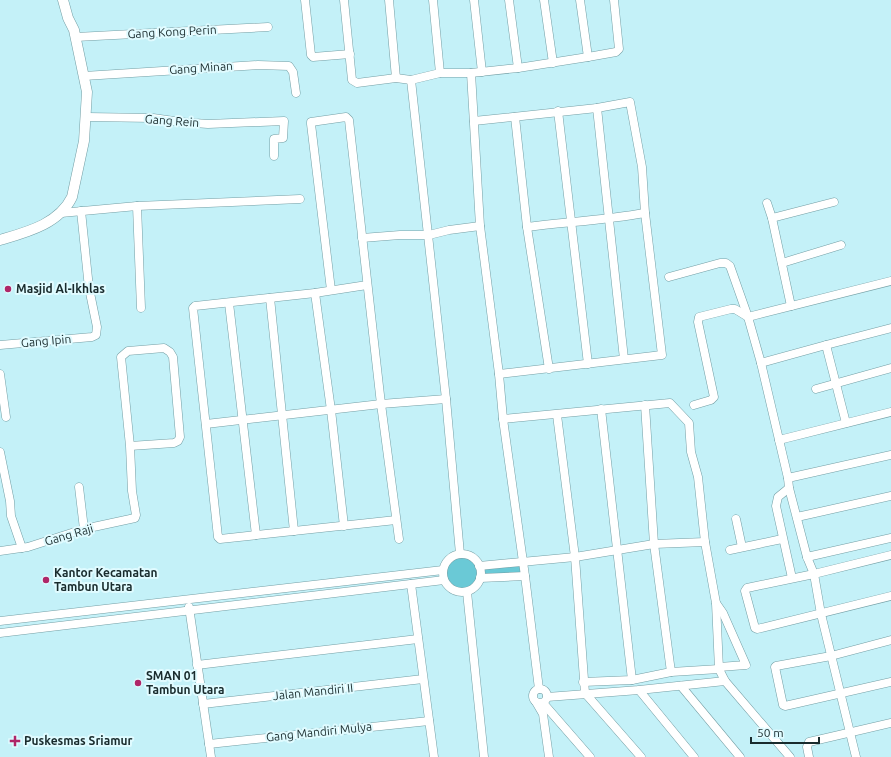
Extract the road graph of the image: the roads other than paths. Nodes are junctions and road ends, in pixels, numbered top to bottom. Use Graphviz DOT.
graph roads {
  1 [pos="63,0"];
  2 [pos="305,0"];
  3 [pos="344,0"];
  4 [pos="389,0"];
  5 [pos="433,0"];
  6 [pos="474,0"];
  7 [pos="509,0"];
  8 [pos="544,0"];
  9 [pos="580,0"];
  10 [pos="614,0"];
  11 [pos="268,26"];
  12 [pos="76,37"];
  13 [pos="350,54"];
  14 [pos="588,58"];
  15 [pos="553,63"];
  16 [pos="518,68"];
  17 [pos="482,72"];
  18 [pos="440,73"];
  19 [pos="471,73"];
  20 [pos="84,76"];
  21 [pos="396,78"];
  22 [pos="411,80"];
  23 [pos="296,93"];
  24 [pos="597,108"];
  25 [pos="558,111"];
  26 [pos="515,117"];
  27 [pos="87,118"];
  28 [pos="474,121"];
  29 [pos="274,156"];
  30 [pos="300,199"];
  31 [pos="834,202"];
  32 [pos="767,203"];
  33 [pos="138,206"];
  34 [pos="81,211"];
  35 [pos="61,213"];
  36 [pos="645,213"];
  37 [pos="772,218"];
  38 [pos="610,219"];
  39 [pos="571,222"];
  40 [pos="480,226"];
  41 [pos="527,227"];
  42 [pos="429,235"];
  43 [pos="362,238"];
  44 [pos="0,240"];
  45 [pos="841,245"];
  46 [pos="782,262"];
  47 [pos="669,277"];
  48 [pos="891,281"];
  49 [pos="367,285"];
  50 [pos="331,290"];
  51 [pos="315,293"];
  52 [pos="270,298"];
  53 [pos="228,303"];
  54 [pos="791,306"];
  55 [pos="141,308"];
  56 [pos="748,317"];
  57 [pos="891,328"];
  58 [pos="0,345"];
  59 [pos="826,345"];
  60 [pos="624,359"];
  61 [pos="761,363"];
  62 [pos="588,364"];
  63 [pos="891,368"];
  64 [pos="549,369"];
  65 [pos="0,374"];
  66 [pos="499,374"];
  67 [pos="836,383"];
  68 [pos="816,389"];
  69 [pos="446,399"];
  70 [pos="381,404"];
  71 [pos="694,404"];
  72 [pos="645,405"];
  73 [pos="601,409"];
  74 [pos="331,410"];
  75 [pos="891,412"];
  76 [pos="557,415"];
  77 [pos="282,416"];
  78 [pos="6,417"];
  79 [pos="242,420"];
  80 [pos="503,420"];
  81 [pos="846,423"];
  82 [pos="206,424"];
  83 [pos="779,440"];
  84 [pos="130,446"];
  85 [pos="0,452"];
  86 [pos="891,455"];
  87 [pos="788,478"];
  88 [pos="79,487"];
  89 [pos="789,488"];
  90 [pos="891,496"];
  91 [pos="797,517"];
  92 [pos="736,519"];
  93 [pos="396,520"];
  94 [pos="344,526"];
  95 [pos="84,529"];
  96 [pos="294,531"];
  97 [pos="256,535"];
  98 [pos="891,538"];
  99 [pos="399,539"];
  100 [pos="782,539"];
  101 [pos="705,542"];
  102 [pos="654,544"];
  103 [pos="22,548"];
  104 [pos="742,548"];
  105 [pos="730,550"];
  106 [pos="0,551"];
  107 [pos="616,551"];
  108 [pos="460,554"];
  109 [pos="891,554"];
  110 [pos="575,557"];
  111 [pos="807,557"];
  112 [pos="524,561"];
  113 [pos="480,566"];
  114 [pos="443,570"];
  115 [pos="814,574"];
  116 [pos="525,576"];
  117 [pos="480,578"];
  118 [pos="792,578"];
  119 [pos="444,580"];
  120 [pos="411,584"];
  121 [pos="309,587"];
  122 [pos="467,592"];
  123 [pos="891,596"];
  124 [pos="310,597"];
  125 [pos="188,600"];
  126 [pos="716,603"];
  127 [pos="189,611"];
  128 [pos="821,614"];
  129 [pos="20,620"];
  130 [pos="0,621"];
  131 [pos="21,631"];
  132 [pos="0,633"];
  133 [pos="418,639"];
  134 [pos="891,640"];
  135 [pos="831,656"];
  136 [pos="197,666"];
  137 [pos="719,668"];
  138 [pos="671,672"];
  139 [pos="423,679"];
  140 [pos="632,680"];
  141 [pos="725,681"];
  142 [pos="583,682"];
  143 [pos="891,682"];
  144 [pos="681,686"];
  145 [pos="539,689"];
  146 [pos="639,690"];
  147 [pos="585,693"];
  148 [pos="840,695"];
  149 [pos="542,700"];
  150 [pos="203,704"];
  151 [pos="429,721"];
  152 [pos="891,723"];
  153 [pos="850,732"];
  154 [pos="209,744"];
  155 [pos="788,756"];
  156 [pos="210,757"];
  157 [pos="434,757"];
  158 [pos="484,757"];
  159 [pos="549,757"];
  160 [pos="590,757"];
  161 [pos="641,757"];
  162 [pos="694,757"];
  163 [pos="740,757"];
  164 [pos="809,757"];
  165 [pos="856,757"];
  1 -- 12 [label="street"];
  2 -- 13 [label="street"];
  3 -- 13 [label="street"];
  4 -- 21 [label="street"];
  5 -- 18 [label="street"];
  6 -- 17 [label="street"];
  7 -- 16 [label="street"];
  8 -- 15 [label="street"];
  9 -- 14 [label="street"];
  10 -- 14 [label="street"];
  11 -- 12 [label="street, Gang Kong Perin"];
  12 -- 20 [label="street"];
  13 -- 21 [label="street"];
  14 -- 15 [label="street"];
  15 -- 16 [label="street"];
  16 -- 17 [label="street"];
  17 -- 19 [label="street"];
  18 -- 19 [label="street"];
  18 -- 22 [label="street"];
  19 -- 28 [label="street"];
  20 -- 23 [label="street, Gang Minan"];
  20 -- 27 [label="street"];
  21 -- 22 [label="street"];
  22 -- 42 [label="street"];
  24 -- 25 [label="street"];
  24 -- 36 [label="street"];
  24 -- 38 [label="street"];
  25 -- 26 [label="street"];
  25 -- 39 [label="street"];
  26 -- 28 [label="street"];
  26 -- 41 [label="street"];
  27 -- 29 [label="street, Gang Rein"];
  27 -- 35 [label="street"];
  28 -- 40 [label="street"];
  30 -- 33 [label="street"];
  31 -- 37 [label="street"];
  32 -- 37 [label="street"];
  33 -- 34 [label="street"];
  33 -- 55 [label="street"];
  34 -- 35 [label="street"];
  34 -- 58 [label="street, Gang Ipin"];
  35 -- 44 [label="street"];
  36 -- 38 [label="street"];
  36 -- 60 [label="street"];
  37 -- 46 [label="street"];
  38 -- 39 [label="street"];
  38 -- 60 [label="street"];
  39 -- 41 [label="street"];
  39 -- 62 [label="street"];
  40 -- 42 [label="street"];
  40 -- 66 [label="street"];
  41 -- 64 [label="street"];
  42 -- 43 [label="street"];
  42 -- 69 [label="street"];
  43 -- 49 [label="street"];
  43 -- 50 [label="street"];
  45 -- 46 [label="street"];
  46 -- 54 [label="street"];
  47 -- 56 [label="street"];
  48 -- 54 [label="street"];
  49 -- 50 [label="street"];
  49 -- 70 [label="street"];
  50 -- 51 [label="street"];
  51 -- 52 [label="street"];
  51 -- 74 [label="street"];
  52 -- 53 [label="street"];
  52 -- 77 [label="street"];
  53 -- 79 [label="street"];
  53 -- 82 [label="street"];
  54 -- 56 [label="street"];
  56 -- 61 [label="street"];
  56 -- 71 [label="street"];
  57 -- 59 [label="street"];
  59 -- 61 [label="street"];
  59 -- 67 [label="street"];
  60 -- 62 [label="street"];
  61 -- 83 [label="street"];
  62 -- 64 [label="street"];
  63 -- 67 [label="street"];
  64 -- 66 [label="street"];
  65 -- 78 [label="street"];
  66 -- 80 [label="street"];
  67 -- 68 [label="street"];
  67 -- 81 [label="street"];
  69 -- 70 [label="street"];
  69 -- 108 [label="street"];
  70 -- 74 [label="street"];
  70 -- 93 [label="street"];
  72 -- 73 [label="street"];
  72 -- 101 [label="street"];
  72 -- 102 [label="street"];
  73 -- 76 [label="street"];
  73 -- 107 [label="street"];
  74 -- 77 [label="street"];
  74 -- 94 [label="street"];
  75 -- 81 [label="street"];
  76 -- 80 [label="street"];
  76 -- 110 [label="street"];
  77 -- 79 [label="street"];
  77 -- 96 [label="street"];
  79 -- 82 [label="street"];
  79 -- 97 [label="street"];
  80 -- 112 [label="street"];
  81 -- 83 [label="street"];
  82 -- 97 [label="street"];
  83 -- 87 [label="street"];
  84 -- 84 [label="street"];
  84 -- 95 [label="street, Gang Raji"];
  85 -- 103 [label="street"];
  86 -- 87 [label="street"];
  87 -- 89 [label="street"];
  88 -- 95 [label="street"];
  89 -- 91 [label="street"];
  89 -- 100 [label="street"];
  90 -- 91 [label="street"];
  91 -- 111 [label="street"];
  92 -- 104 [label="street"];
  93 -- 94 [label="street"];
  93 -- 99 [label="street"];
  94 -- 96 [label="street"];
  95 -- 103 [label="street, Gang Raji"];
  96 -- 97 [label="street"];
  98 -- 111 [label="street"];
  100 -- 104 [label="street"];
  100 -- 118 [label="street"];
  101 -- 102 [label="street"];
  101 -- 126 [label="street"];
  102 -- 107 [label="street"];
  102 -- 138 [label="street"];
  103 -- 106 [label="street, Gang Raji"];
  104 -- 105 [label="street"];
  107 -- 110 [label="street"];
  107 -- 140 [label="street"];
  108 -- 113 [label="street"];
  108 -- 114 [label="street"];
  109 -- 115 [label="street"];
  110 -- 112 [label="street"];
  110 -- 142 [label="street"];
  111 -- 115 [label="street"];
  112 -- 113 [label="street"];
  112 -- 116 [label="street"];
  113 -- 117 [label="street"];
  114 -- 119 [label="street"];
  114 -- 121 [label="street"];
  115 -- 118 [label="street"];
  115 -- 128 [label="street"];
  116 -- 117 [label="street"];
  116 -- 145 [label="street"];
  117 -- 122 [label="street"];
  118 -- 128 [label="street"];
  119 -- 120 [label="street"];
  119 -- 122 [label="street"];
  120 -- 124 [label="street"];
  120 -- 133 [label="street"];
  121 -- 124 [label="street"];
  121 -- 125 [label="street"];
  122 -- 158 [label="street"];
  123 -- 128 [label="street"];
  124 -- 127 [label="street"];
  125 -- 127 [label="street"];
  125 -- 129 [label="street"];
  126 -- 137 [label="street"];
  126 -- 137 [label="street"];
  127 -- 131 [label="street"];
  127 -- 136 [label="street"];
  128 -- 135 [label="street"];
  129 -- 130 [label="street"];
  129 -- 131 [label="street"];
  131 -- 132 [label="street"];
  133 -- 136 [label="street"];
  133 -- 139 [label="street"];
  134 -- 135 [label="street"];
  135 -- 148 [label="street"];
  135 -- 148 [label="street"];
  136 -- 150 [label="street"];
  137 -- 138 [label="street"];
  137 -- 141 [label="street"];
  138 -- 140 [label="street"];
  139 -- 150 [label="street, Jalan Mandiri II"];
  139 -- 151 [label="street"];
  140 -- 142 [label="street"];
  141 -- 144 [label="street"];
  141 -- 155 [label="street"];
  142 -- 147 [label="street"];
  143 -- 148 [label="street"];
  144 -- 146 [label="street"];
  144 -- 163 [label="street"];
  145 -- 149 [label="street"];
  145 -- 149 [label="street"];
  146 -- 147 [label="street"];
  146 -- 162 [label="street"];
  147 -- 149 [label="street"];
  147 -- 161 [label="street"];
  148 -- 153 [label="street"];
  149 -- 159 [label="street"];
  149 -- 160 [label="street"];
  150 -- 154 [label="street"];
  151 -- 154 [label="street, Gang Mandiri Mulya"];
  151 -- 157 [label="street"];
  152 -- 153 [label="street"];
  153 -- 164 [label="street"];
  153 -- 165 [label="street"];
  154 -- 156 [label="street"];
}
